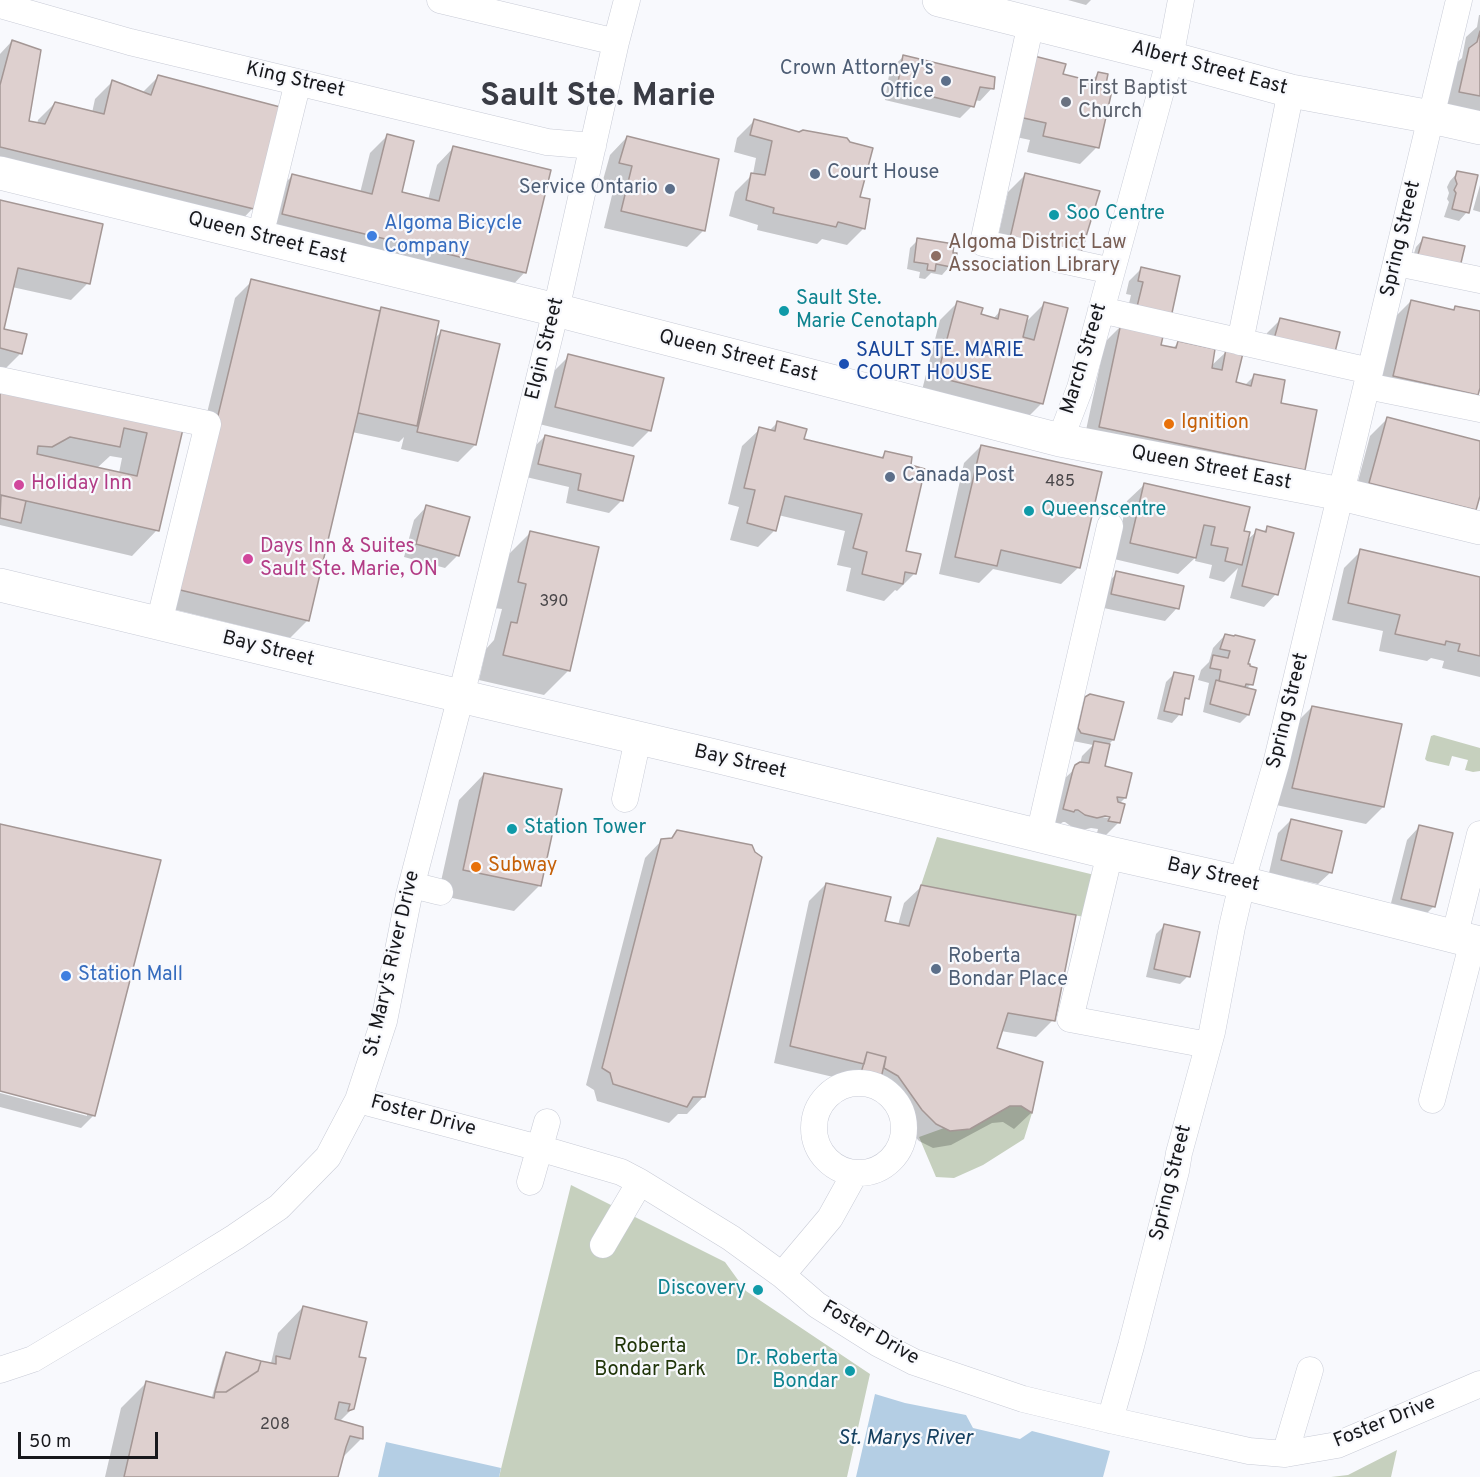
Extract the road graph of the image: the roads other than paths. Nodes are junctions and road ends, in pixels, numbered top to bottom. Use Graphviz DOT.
graph roads {
  1 [pos="440,0"];
  2 [pos="627,0"];
  3 [pos="939,0"];
  4 [pos="1182,0"];
  5 [pos="1459,0"];
  6 [pos="0,5"];
  7 [pos="1031,23"];
  8 [pos="616,42"];
  9 [pos="1170,58"];
  10 [pos="298,82"];
  11 [pos="1292,91"];
  12 [pos="1431,117"];
  13 [pos="1480,128"];
  14 [pos="593,146"];
  15 [pos="0,173"];
  16 [pos="264,220"];
  17 [pos="1396,263"];
  18 [pos="1112,271"];
  19 [pos="1480,280"];
  20 [pos="556,310"];
  21 [pos="1101,310"];
  22 [pos="1240,342"];
  23 [pos="1369,379"];
  24 [pos="0,380"];
  25 [pos="1480,409"];
  26 [pos="1060,440"];
  27 [pos="1341,494"];
  28 [pos="1110,526"];
  29 [pos="1480,528"];
  30 [pos="0,585"];
  31 [pos="159,623"];
  32 [pos="461,696"];
  33 [pos="638,739"];
  34 [pos="625,799"];
  35 [pos="1480,834"];
  36 [pos="1040,835"];
  37 [pos="1110,853"];
  38 [pos="1243,883"];
  39 [pos="412,885"];
  40 [pos="440,892"];
  41 [pos="1469,941"];
  42 [pos="1208,1045"];
  43 [pos="358,1100"];
  44 [pos="1432,1100"];
  45 [pos="547,1122"];
  46 [pos="539,1148"];
  47 [pos="855,1173"];
  48 [pos="530,1182"];
  49 [pos="640,1182"];
  50 [pos="603,1245"];
  51 [pos="782,1275"];
  52 [pos="0,1370"];
  53 [pos="1310,1370"];
  54 [pos="1480,1384"];
  55 [pos="1110,1420"];
  56 [pos="1285,1454"];
  1 -- 8 [label="street"];
  2 -- 8 [label="street, Elgin Street"];
  3 -- 7 [label="main road, Albert Street East"];
  4 -- 9 [label="street, March Street"];
  5 -- 12 [label="street, Spring Street"];
  6 -- 10 [label="street, King Street"];
  7 -- 9 [label="main road, Albert Street East"];
  7 -- 18 [label="street"];
  8 -- 14 [label="street, Elgin Street"];
  9 -- 11 [label="main road, Albert Street East"];
  9 -- 18 [label="street, March Street"];
  10 -- 14 [label="street, King Street"];
  10 -- 16 [label="street"];
  11 -- 12 [label="main road, Albert Street East"];
  11 -- 22 [label="street"];
  12 -- 13 [label="main road, Albert Street East"];
  12 -- 17 [label="street, Spring Street"];
  14 -- 20 [label="street, Elgin Street"];
  15 -- 20 [label="main road, Queen Street East"];
  17 -- 19 [label="street"];
  17 -- 23 [label="street, Spring Street"];
  18 -- 21 [label="street, March Street"];
  20 -- 26 [label="main road, Queen Street East"];
  20 -- 32 [label="street, Elgin Street"];
  21 -- 22 [label="street"];
  21 -- 26 [label="street, March Street"];
  22 -- 23 [label="street"];
  23 -- 25 [label="street"];
  23 -- 27 [label="street, Spring Street"];
  24 -- 31 [label="street"];
  26 -- 27 [label="main road, Queen Street East"];
  27 -- 29 [label="main road, Queen Street East"];
  27 -- 38 [label="street, Spring Street"];
  28 -- 36 [label="street"];
  30 -- 31 [label="main road, Bay Street"];
  31 -- 32 [label="main road, Bay Street"];
  32 -- 33 [label="main road, Bay Street"];
  32 -- 39 [label="street, St. Mary's River Drive"];
  33 -- 34 [label="street"];
  33 -- 36 [label="main road, Bay Street"];
  35 -- 41 [label="street"];
  36 -- 37 [label="main road, Bay Street"];
  37 -- 38 [label="main road, Bay Street"];
  37 -- 42 [label="street"];
  38 -- 41 [label="main road, Bay Street"];
  38 -- 42 [label="street, Spring Street"];
  39 -- 40 [label="street"];
  39 -- 43 [label="street, St. Mary's River Drive"];
  41 -- 44 [label="street"];
  42 -- 55 [label="street, Spring Street"];
  43 -- 46 [label="street, Foster Drive"];
  43 -- 52 [label="street, St. Mary's River Drive"];
  45 -- 46 [label="street"];
  46 -- 48 [label="street"];
  46 -- 49 [label="street, Foster Drive"];
  47 -- 51 [label="street"];
  49 -- 50 [label="street"];
  49 -- 51 [label="street, Foster Drive"];
  51 -- 55 [label="street, Foster Drive"];
  53 -- 56 [label="street"];
  54 -- 56 [label="street, Foster Drive"];
  55 -- 56 [label="street, Foster Drive"];
}
